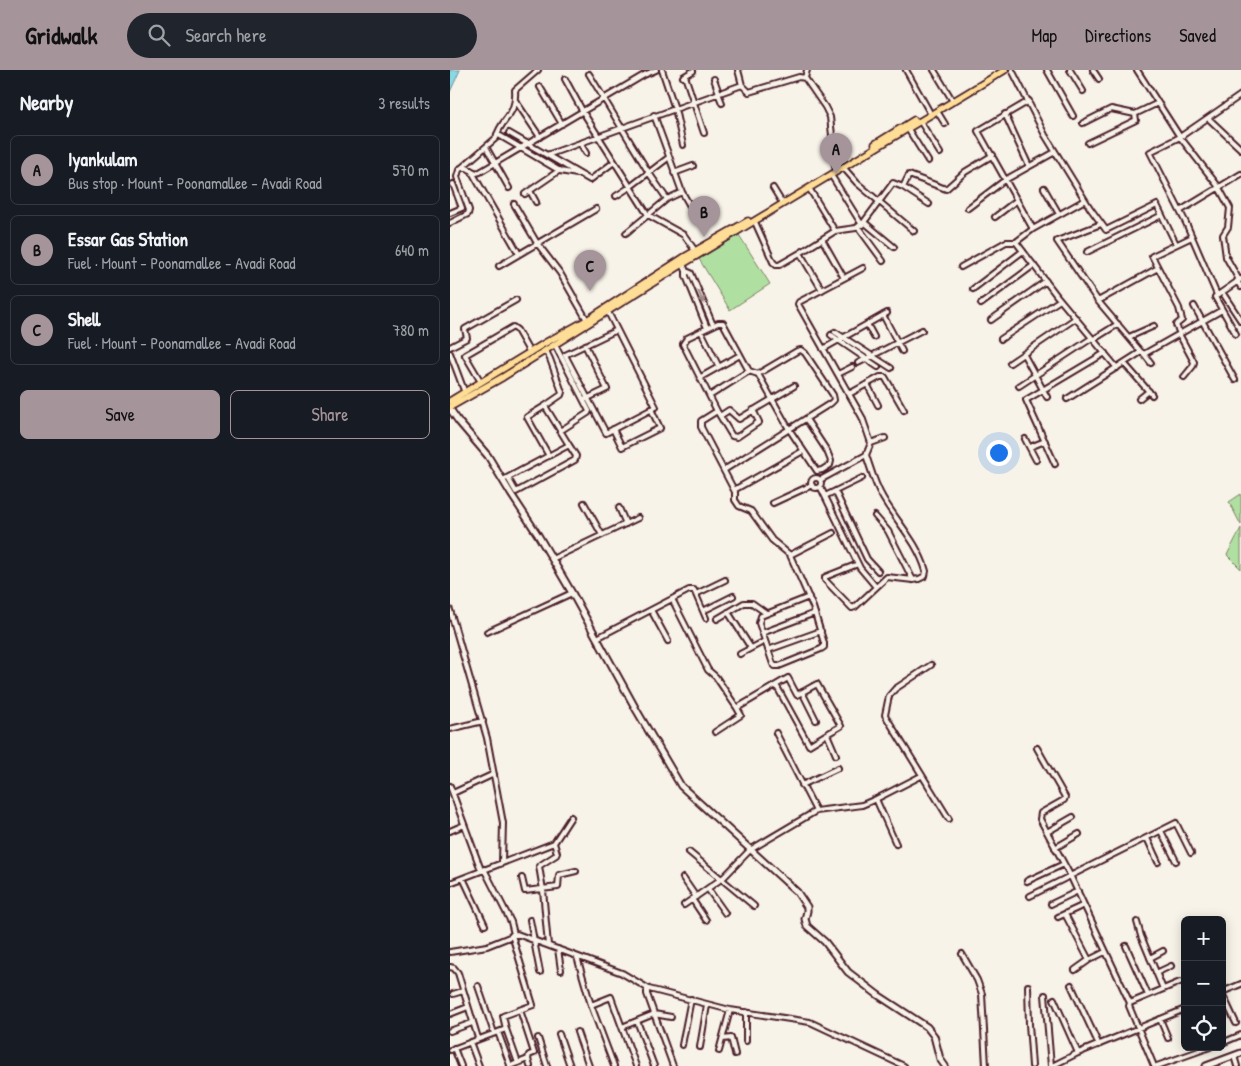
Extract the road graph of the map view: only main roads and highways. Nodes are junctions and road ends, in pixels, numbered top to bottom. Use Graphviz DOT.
graph roads {
  1 [pos="997,70"];
  2 [pos="1005,70"];
  3 [pos="834,172"];
  4 [pos="697,253"];
  5 [pos="482,384"];
  6 [pos="466,394"];
  7 [pos="450,401"];
  8 [pos="450,408"];
  1 -- 3 [label="main road"];
  2 -- 3 [label="main road"];
  3 -- 4 [label="main road"];
  3 -- 4 [label="main road"];
  4 -- 5 [label="main road"];
  4 -- 5 [label="main road"];
  5 -- 6 [label="main road"];
  6 -- 7 [label="main road"];
  6 -- 8 [label="main road"];
}
